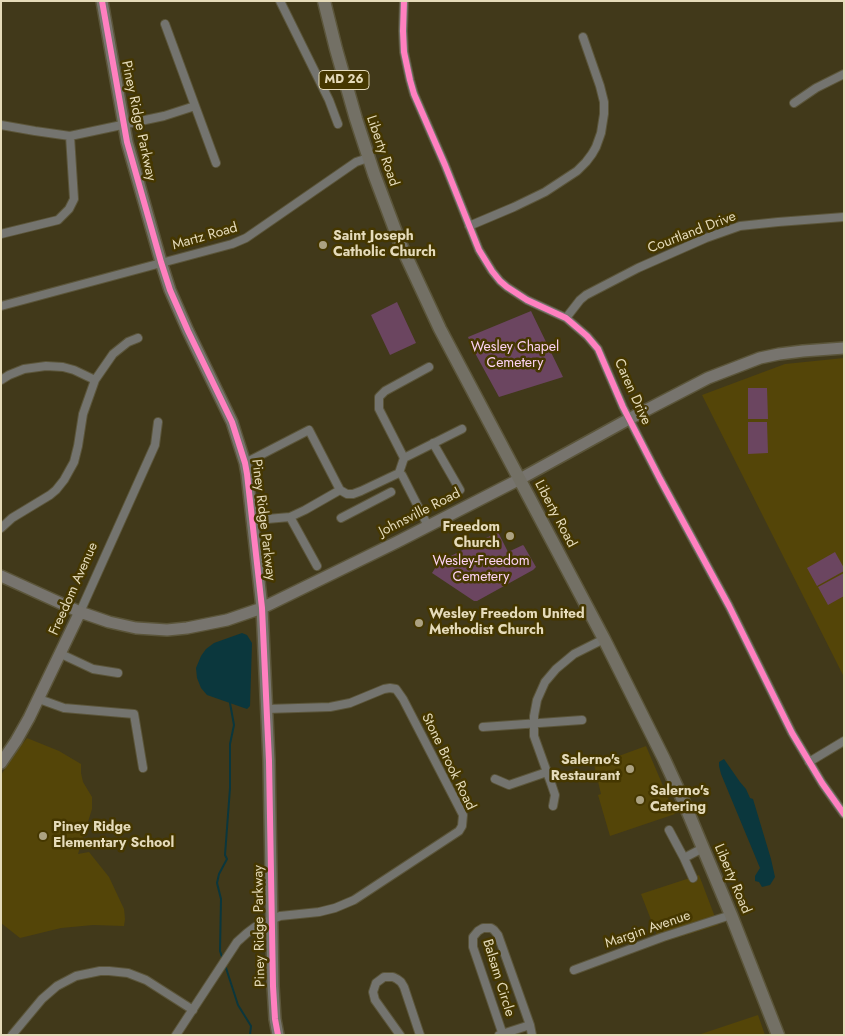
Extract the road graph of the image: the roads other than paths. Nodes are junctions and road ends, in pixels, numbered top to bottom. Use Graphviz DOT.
graph roads {
  1 [pos="102,1"];
  2 [pos="280,1"];
  3 [pos="324,1"];
  4 [pos="404,1"];
  5 [pos="165,24"];
  6 [pos="582,37"];
  7 [pos="844,74"];
  8 [pos="794,103"];
  9 [pos="195,106"];
  10 [pos="338,124"];
  11 [pos="1,125"];
  12 [pos="124,125"];
  13 [pos="70,136"];
  14 [pos="368,158"];
  15 [pos="216,163"];
  16 [pos="844,217"];
  17 [pos="469,226"];
  18 [pos="1,234"];
  19 [pos="161,262"];
  20 [pos="1,306"];
  21 [pos="566,318"];
  22 [pos="138,338"];
  23 [pos="844,348"];
  24 [pos="430,367"];
  25 [pos="1,380"];
  26 [pos="95,380"];
  27 [pos="630,419"];
  28 [pos="158,422"];
  29 [pos="462,429"];
  30 [pos="434,444"];
  31 [pos="404,458"];
  32 [pos="245,463"];
  33 [pos="398,473"];
  34 [pos="520,479"];
  35 [pos="340,490"];
  36 [pos="460,490"];
  37 [pos="362,491"];
  38 [pos="391,492"];
  39 [pos="368,503"];
  40 [pos="290,517"];
  41 [pos="341,518"];
  42 [pos="267,519"];
  43 [pos="428,526"];
  44 [pos="1,528"];
  45 [pos="317,566"];
  46 [pos="1,576"];
  47 [pos="262,608"];
  48 [pos="80,612"];
  49 [pos="604,638"];
  50 [pos="61,654"];
  51 [pos="118,673"];
  52 [pos="39,699"];
  53 [pos="266,709"];
  54 [pos="582,720"];
  55 [pos="534,724"];
  56 [pos="483,727"];
  57 [pos="844,741"];
  58 [pos="809,762"];
  59 [pos="1,763"];
  60 [pos="143,768"];
  61 [pos="547,772"];
  62 [pos="495,780"];
  63 [pos="553,806"];
  64 [pos="844,814"];
  65 [pos="669,830"];
  66 [pos="703,848"];
  67 [pos="684,858"];
  68 [pos="693,878"];
  69 [pos="731,915"];
  70 [pos="271,920"];
  71 [pos="574,970"];
  72 [pos="193,1010"];
  73 [pos="530,1025"];
  74 [pos="502,1034"];
  75 [pos="12,1035"];
  76 [pos="176,1035"];
  77 [pos="278,1035"];
  78 [pos="400,1035"];
  79 [pos="420,1035"];
  80 [pos="532,1035"];
  81 [pos="778,1035"];
  1 -- 12 [label="street, Piney Ridge Parkway"];
  2 -- 10 [label="street"];
  3 -- 14 [label="main road, Liberty Road / MD 26"];
  4 -- 17 [label="street, Caren Drive"];
  5 -- 9 [label="street"];
  6 -- 17 [label="street"];
  7 -- 8 [label="street"];
  9 -- 12 [label="street"];
  9 -- 15 [label="street"];
  11 -- 13 [label="street"];
  12 -- 13 [label="street"];
  12 -- 19 [label="street, Piney Ridge Parkway"];
  13 -- 18 [label="street"];
  14 -- 19 [label="street, Martz Road"];
  14 -- 34 [label="main road, Liberty Road / MD 26"];
  16 -- 21 [label="street, Courtland Drive"];
  17 -- 21 [label="street, Caren Drive"];
  19 -- 20 [label="street, Martz Road"];
  19 -- 32 [label="street, Piney Ridge Parkway"];
  21 -- 27 [label="street, Caren Drive"];
  22 -- 26 [label="street"];
  23 -- 27 [label="street, Johnsville Road"];
  24 -- 31 [label="street"];
  25 -- 26 [label="street"];
  26 -- 44 [label="street"];
  27 -- 34 [label="street, Johnsville Road"];
  27 -- 58 [label="street, Caren Drive"];
  28 -- 48 [label="street, Freedom Avenue"];
  29 -- 30 [label="street"];
  30 -- 31 [label="street"];
  30 -- 36 [label="street"];
  31 -- 33 [label="street"];
  32 -- 35 [label="street"];
  32 -- 47 [label="street, Piney Ridge Parkway"];
  33 -- 37 [label="street"];
  33 -- 43 [label="street"];
  34 -- 43 [label="street, Johnsville Road"];
  34 -- 49 [label="main road, Liberty Road / MD 26"];
  35 -- 37 [label="street"];
  35 -- 40 [label="street"];
  37 -- 39 [label="street"];
  38 -- 39 [label="street"];
  39 -- 41 [label="street"];
  40 -- 42 [label="street"];
  40 -- 45 [label="street"];
  43 -- 47 [label="street, Johnsville Road"];
  46 -- 48 [label="street, Johnsville Road"];
  47 -- 48 [label="street, Johnsville Road"];
  47 -- 53 [label="street, Piney Ridge Parkway"];
  48 -- 50 [label="street, Freedom Avenue"];
  49 -- 55 [label="street"];
  49 -- 66 [label="main road, Liberty Road / MD 26"];
  50 -- 51 [label="street"];
  50 -- 52 [label="street, Freedom Avenue"];
  52 -- 59 [label="street, Freedom Avenue"];
  52 -- 60 [label="street"];
  53 -- 70 [label="street, Piney Ridge Parkway"];
  53 -- 70 [label="street, Stone Brook Road"];
  54 -- 55 [label="street"];
  55 -- 56 [label="street"];
  55 -- 61 [label="street"];
  57 -- 58 [label="street"];
  58 -- 64 [label="street, Caren Drive"];
  61 -- 62 [label="street"];
  61 -- 63 [label="street"];
  65 -- 67 [label="street"];
  66 -- 67 [label="street"];
  66 -- 69 [label="main road, Liberty Road / MD 26"];
  67 -- 68 [label="street"];
  69 -- 71 [label="street, Margin Avenue"];
  69 -- 81 [label="main road, Liberty Road / MD 26"];
  70 -- 72 [label="street"];
  70 -- 77 [label="street, Piney Ridge Parkway"];
  72 -- 75 [label="street"];
  72 -- 76 [label="street"];
  73 -- 74 [label="street"];
  73 -- 74 [label="street, Balsam Circle"];
  73 -- 80 [label="street"];
  78 -- 79 [label="street"];
}
